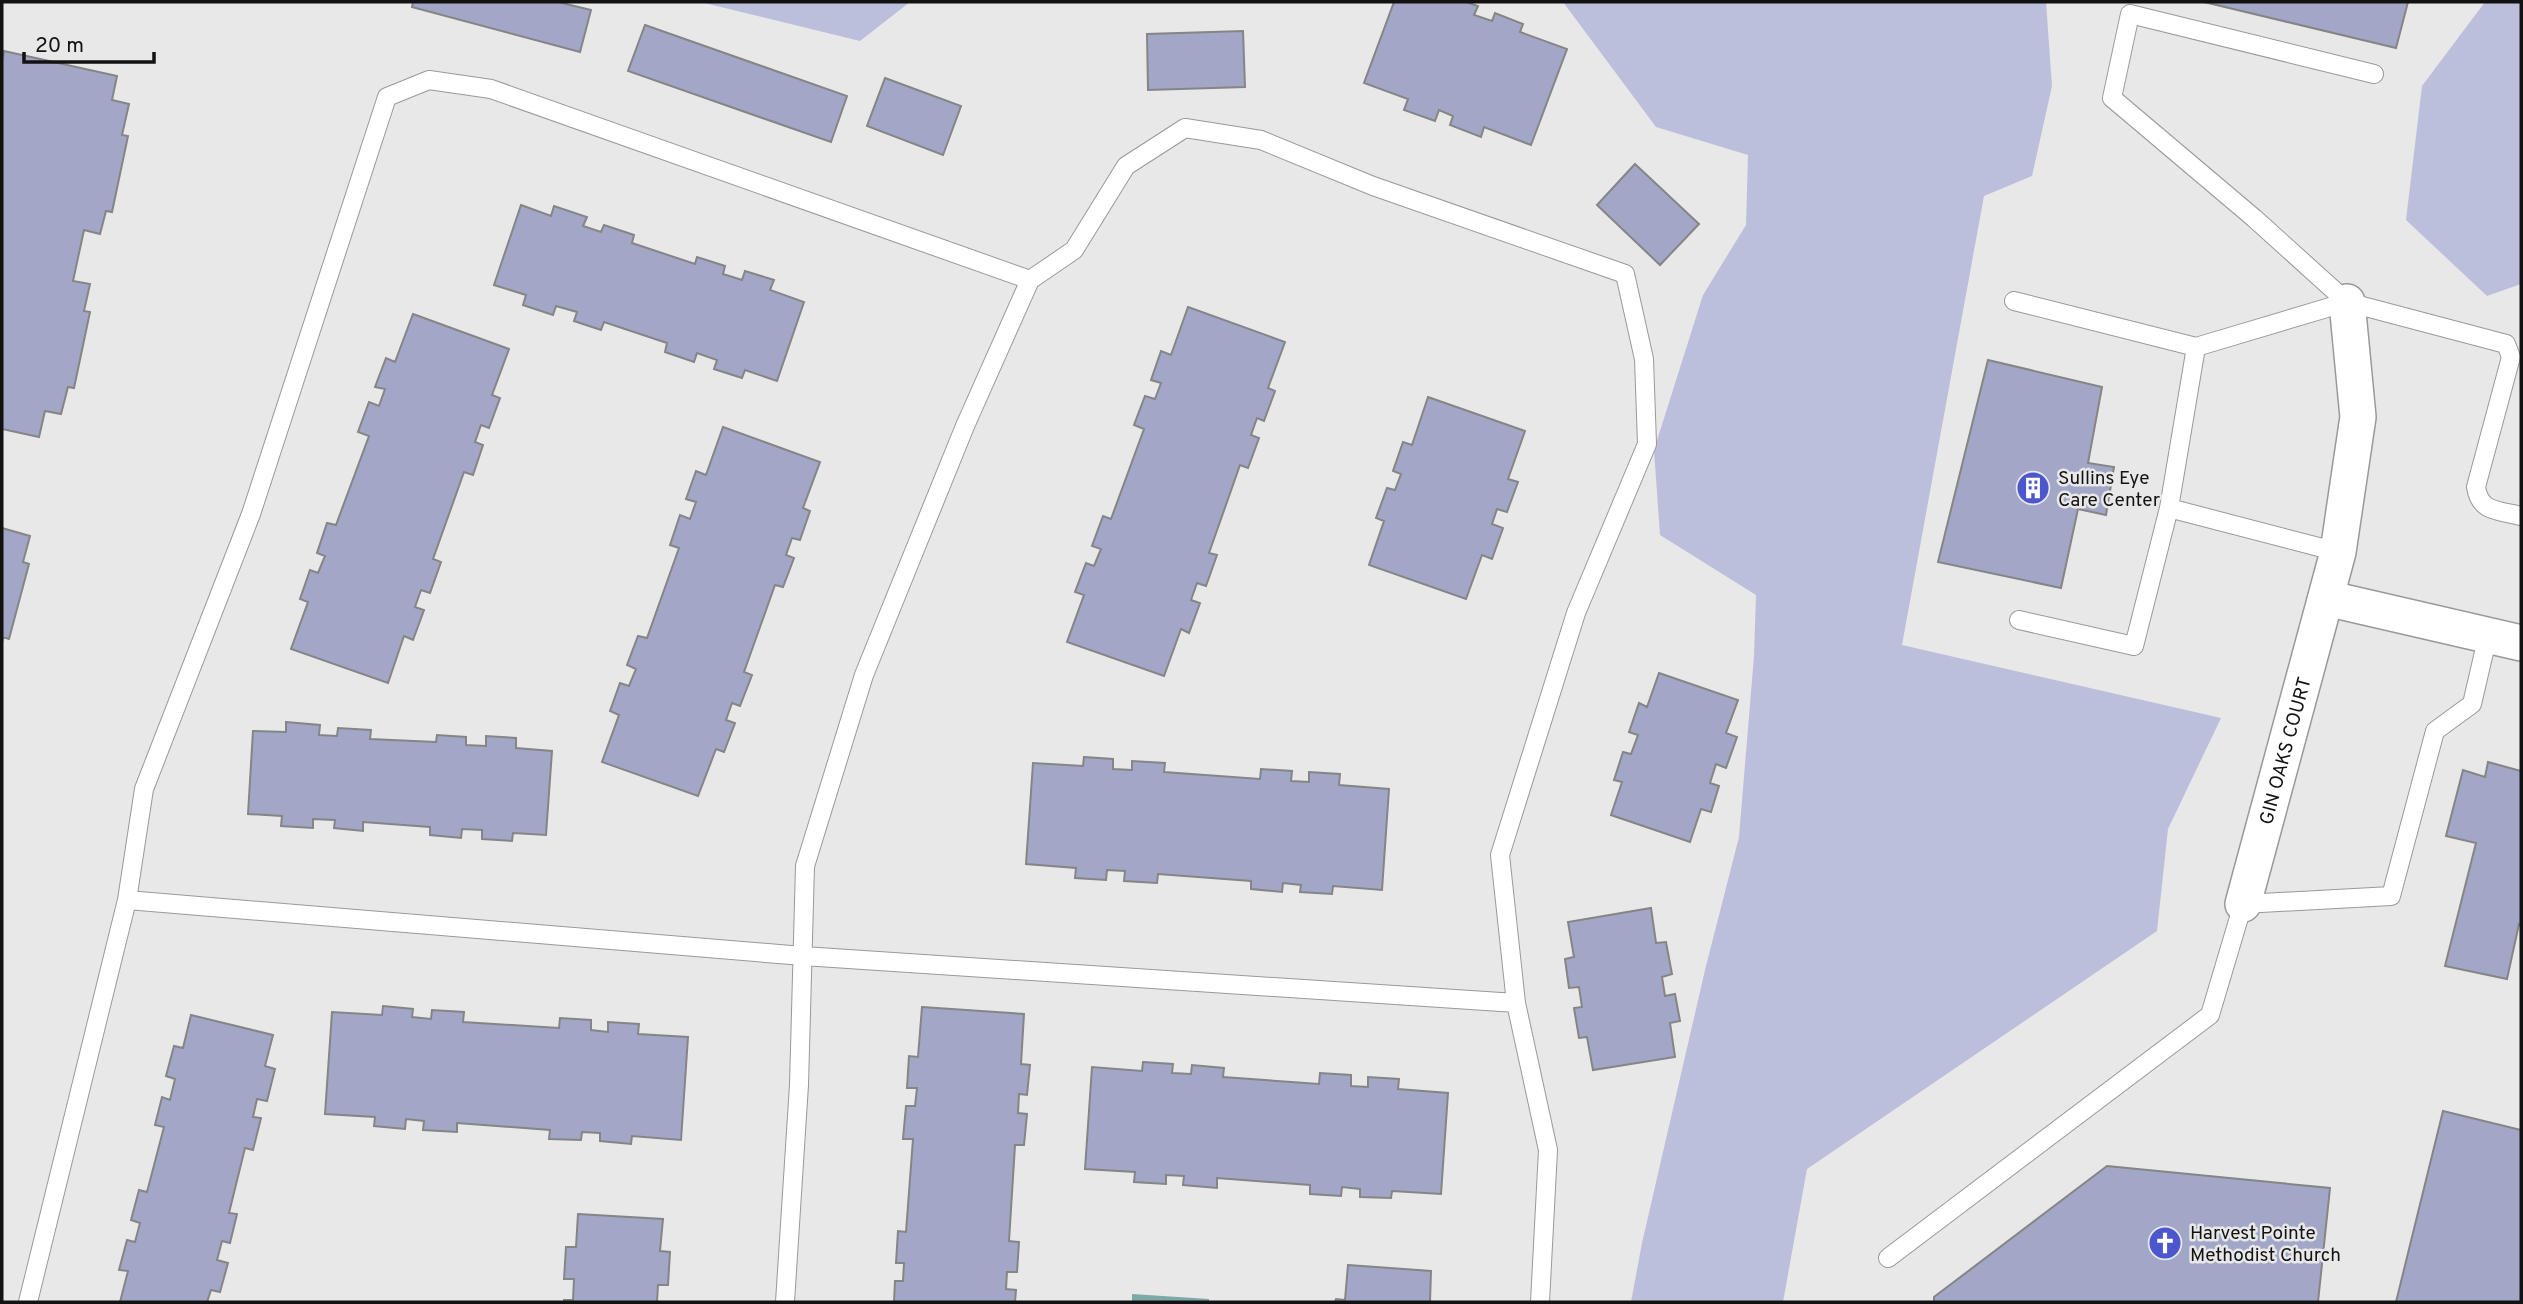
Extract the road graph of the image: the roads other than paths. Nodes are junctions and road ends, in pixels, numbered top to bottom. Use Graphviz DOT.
graph roads {
  1 [pos="2374,74"];
  2 [pos="1030,280"];
  3 [pos="2014,301"];
  4 [pos="2347,302"];
  5 [pos="2196,347"];
  6 [pos="2169,508"];
  7 [pos="2521,516"];
  8 [pos="2338,552"];
  9 [pos="2326,598"];
  10 [pos="2019,620"];
  11 [pos="2505,639"];
  12 [pos="127,900"];
  13 [pos="2243,904"];
  14 [pos="803,956"];
  15 [pos="1516,1003"];
  16 [pos="1888,1258"];
  17 [pos="28,1302"];
  18 [pos="785,1302"];
  19 [pos="1540,1302"];
  1 -- 4 [label="lane"];
  2 -- 12 [label="lane"];
  2 -- 14 [label="lane"];
  2 -- 15 [label="lane"];
  3 -- 5 [label="lane"];
  4 -- 5 [label="lane"];
  4 -- 7 [label="lane"];
  4 -- 8 [label="street, GIN OAKS COURT"];
  5 -- 6 [label="lane"];
  6 -- 8 [label="lane"];
  6 -- 10 [label="lane"];
  8 -- 9 [label="street, GIN OAKS COURT"];
  9 -- 11 [label="street"];
  9 -- 13 [label="street, GIN OAKS COURT"];
  11 -- 13 [label="lane"];
  12 -- 14 [label="lane"];
  12 -- 17 [label="lane"];
  13 -- 16 [label="lane"];
  14 -- 15 [label="lane"];
  14 -- 18 [label="lane"];
  15 -- 19 [label="lane"];
}
